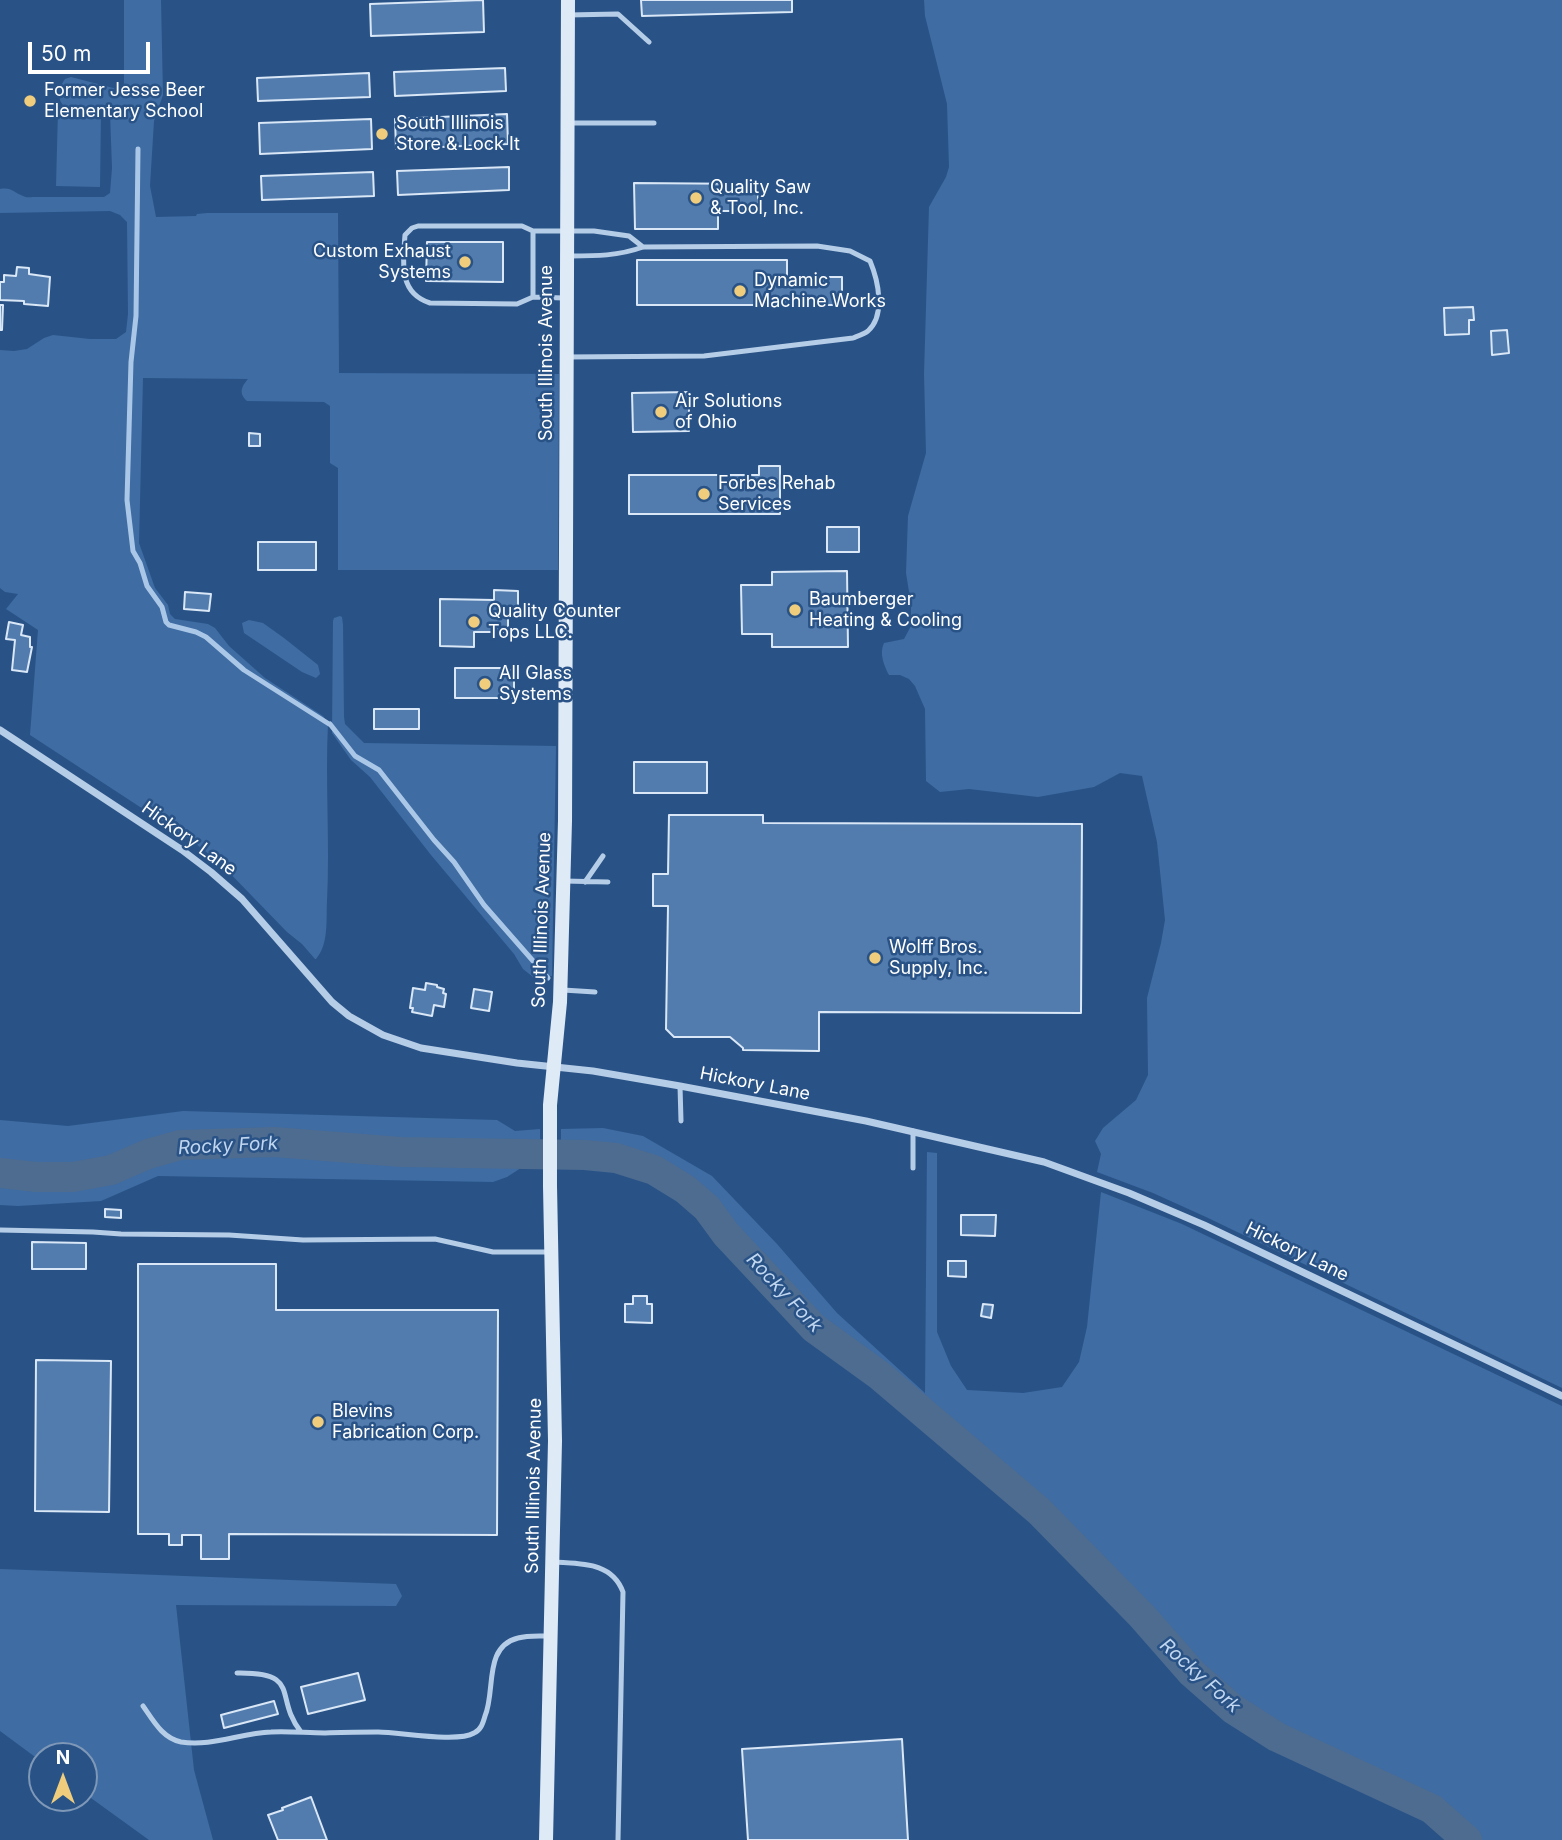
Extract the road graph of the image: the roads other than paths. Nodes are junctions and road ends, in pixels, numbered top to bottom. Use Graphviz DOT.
graph roads {
  1 [pos="568,7"];
  2 [pos="649,42"];
  3 [pos="568,123"];
  4 [pos="654,123"];
  5 [pos="533,231"];
  6 [pos="567,231"];
  7 [pos="643,247"];
  8 [pos="567,256"];
  9 [pos="533,297"];
  10 [pos="567,298"];
  11 [pos="566,357"];
  12 [pos="0,730"];
  13 [pos="603,856"];
  14 [pos="564,881"];
  15 [pos="585,881"];
  16 [pos="608,881"];
  17 [pos="560,990"];
  18 [pos="595,992"];
  19 [pos="553,1068"];
  20 [pos="680,1086"];
  21 [pos="681,1121"];
  22 [pos="913,1131"];
  23 [pos="913,1168"];
  24 [pos="0,1230"];
  25 [pos="552,1252"];
  26 [pos="1562,1396"];
  27 [pos="552,1562"];
  28 [pos="550,1636"];
  29 [pos="237,1673"];
  30 [pos="143,1706"];
  31 [pos="301,1732"];
  32 [pos="546,1840"];
  33 [pos="618,1840"];
  1 -- 2 [label="lane"];
  1 -- 3 [label="main road, South Illinois Avenue"];
  3 -- 4 [label="lane"];
  3 -- 6 [label="main road, South Illinois Avenue"];
  5 -- 6 [label="lane"];
  5 -- 9 [label="lane"];
  5 -- 9 [label="lane"];
  6 -- 7 [label="lane"];
  6 -- 8 [label="main road, South Illinois Avenue"];
  7 -- 8 [label="lane"];
  7 -- 11 [label="lane"];
  8 -- 10 [label="main road, South Illinois Avenue"];
  9 -- 10 [label="lane"];
  10 -- 11 [label="main road, South Illinois Avenue"];
  11 -- 14 [label="main road, South Illinois Avenue"];
  12 -- 19 [label="street, Hickory Lane"];
  13 -- 15 [label="lane"];
  14 -- 15 [label="lane"];
  14 -- 17 [label="main road, South Illinois Avenue"];
  15 -- 16 [label="lane"];
  17 -- 18 [label="lane"];
  17 -- 19 [label="main road, South Illinois Avenue"];
  19 -- 20 [label="street, Hickory Lane"];
  19 -- 25 [label="main road, South Illinois Avenue"];
  20 -- 21 [label="lane"];
  20 -- 22 [label="street, Hickory Lane"];
  22 -- 23 [label="lane"];
  22 -- 26 [label="street, Hickory Lane"];
  24 -- 25 [label="lane"];
  25 -- 27 [label="main road, South Illinois Avenue"];
  27 -- 28 [label="main road, South Illinois Avenue"];
  27 -- 33 [label="lane"];
  28 -- 31 [label="lane"];
  28 -- 32 [label="main road, South Illinois Avenue"];
  29 -- 31 [label="lane"];
  30 -- 31 [label="lane"];
}
